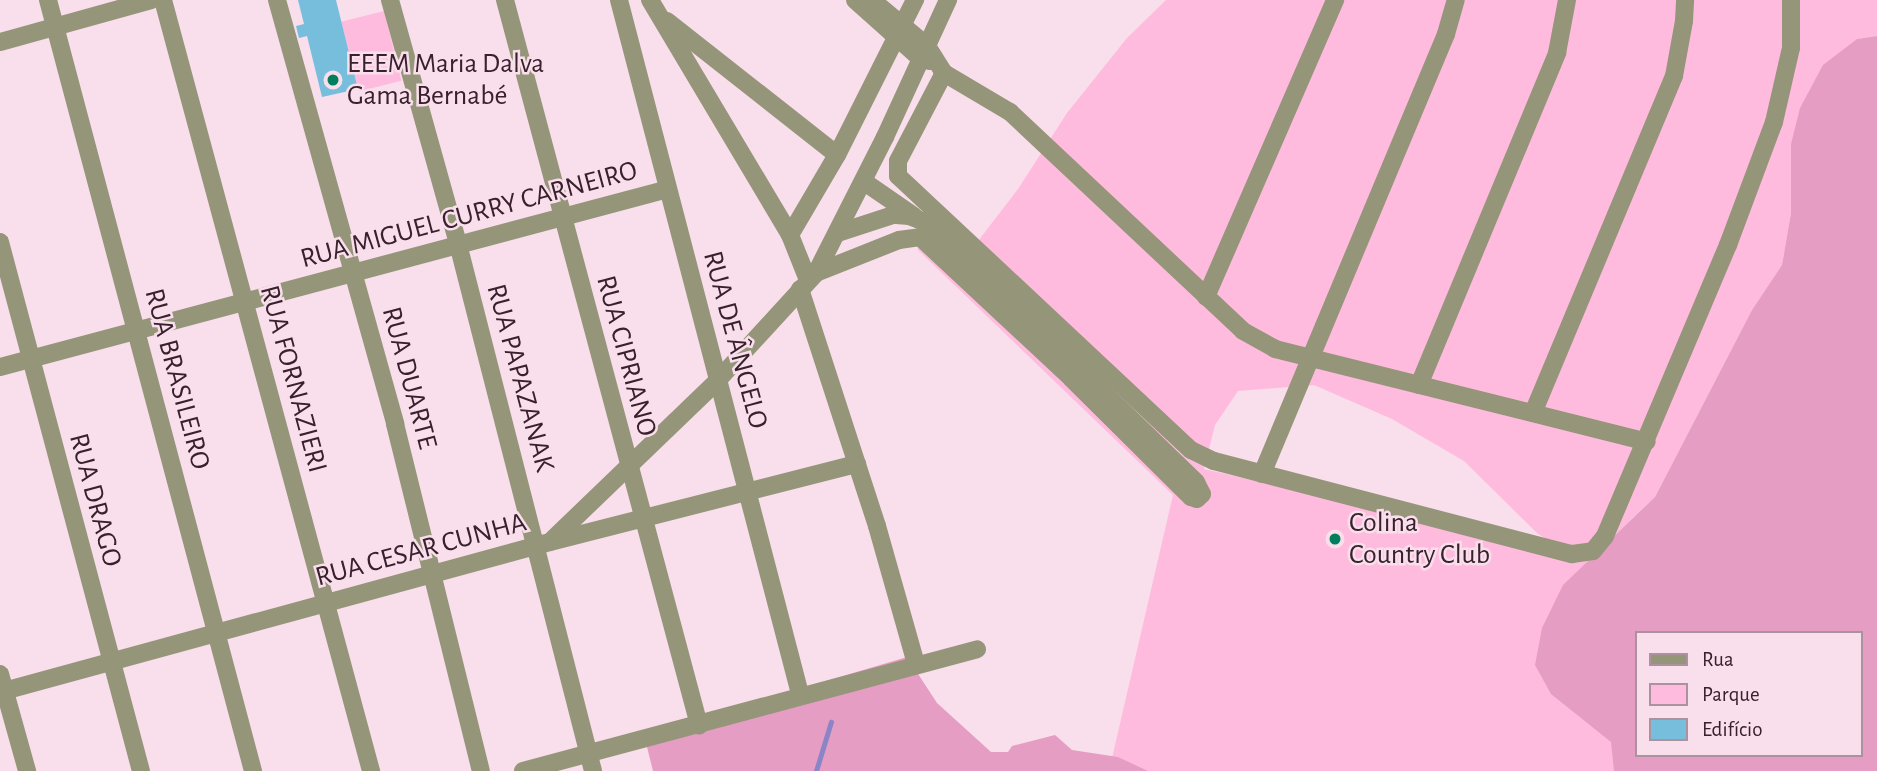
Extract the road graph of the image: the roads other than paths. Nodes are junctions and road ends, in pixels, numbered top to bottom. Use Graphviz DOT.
graph roads {
  1 [pos="48,0"];
  2 [pos="151,0"];
  3 [pos="163,0"];
  4 [pos="277,0"];
  5 [pos="390,0"];
  6 [pos="505,0"];
  7 [pos="620,0"];
  8 [pos="855,0"];
  9 [pos="872,0"];
  10 [pos="915,0"];
  11 [pos="948,0"];
  12 [pos="1335,0"];
  13 [pos="1457,0"];
  14 [pos="1567,0"];
  15 [pos="1685,0"];
  16 [pos="1791,0"];
  17 [pos="655,7"];
  18 [pos="55,28"];
  19 [pos="899,32"];
  20 [pos="0,42"];
  21 [pos="932,60"];
  22 [pos="838,155"];
  23 [pos="866,183"];
  24 [pos="668,189"];
  25 [pos="916,218"];
  26 [pos="562,219"];
  27 [pos="861,224"];
  28 [pos="838,233"];
  29 [pos="790,235"];
  30 [pos="0,242"];
  31 [pos="458,244"];
  32 [pos="866,253"];
  33 [pos="354,274"];
  34 [pos="808,281"];
  35 [pos="1206,298"];
  36 [pos="246,302"];
  37 [pos="138,329"];
  38 [pos="1312,358"];
  39 [pos="31,359"];
  40 [pos="0,367"];
  41 [pos="718,380"];
  42 [pos="1419,385"];
  43 [pos="1533,413"];
  44 [pos="1647,442"];
  45 [pos="857,464"];
  46 [pos="629,469"];
  47 [pos="1262,474"];
  48 [pos="748,492"];
  49 [pos="642,518"];
  50 [pos="544,545"];
  51 [pos="432,575"];
  52 [pos="325,604"];
  53 [pos="217,632"];
  54 [pos="977,649"];
  55 [pos="111,662"];
  56 [pos="916,664"];
  57 [pos="2,686"];
  58 [pos="800,694"];
  59 [pos="699,725"];
  60 [pos="590,762"];
  61 [pos="27,771"];
  62 [pos="141,771"];
  63 [pos="253,771"];
  64 [pos="370,771"];
  65 [pos="481,771"];
  66 [pos="523,771"];
  1 -- 18 [label="street, RUA BRASILEIRO"];
  2 -- 18 [label="street"];
  3 -- 36 [label="street, RUA FORNAZIERI"];
  4 -- 33 [label="street, RUA DUARTE"];
  5 -- 31 [label="street, RUA PAPAZANAK"];
  6 -- 26 [label="street, RUA CIPRIANO"];
  7 -- 24 [label="street, RUA DE ÂNGELO"];
  8 -- 19 [label="street"];
  9 -- 19 [label="street"];
  10 -- 19 [label="street"];
  11 -- 21 [label="street"];
  12 -- 35 [label="street"];
  13 -- 38 [label="street"];
  14 -- 42 [label="street"];
  15 -- 43 [label="street"];
  16 -- 44 [label="street"];
  17 -- 22 [label="street"];
  17 -- 29 [label="street"];
  18 -- 20 [label="street"];
  18 -- 37 [label="street, RUA BRASILEIRO"];
  19 -- 21 [label="street"];
  19 -- 22 [label="street"];
  21 -- 23 [label="street"];
  21 -- 35 [label="street"];
  21 -- 47 [label="street"];
  22 -- 29 [label="street"];
  23 -- 25 [label="street"];
  23 -- 27 [label="street"];
  23 -- 28 [label="street"];
  24 -- 26 [label="street, RUA MIGUEL CURRY CARNEIRO"];
  24 -- 41 [label="street, RUA DE ÂNGELO"];
  25 -- 27 [label="street"];
  25 -- 32 [label="street"];
  26 -- 31 [label="street, RUA MIGUEL CURRY CARNEIRO"];
  26 -- 46 [label="street, RUA CIPRIANO"];
  27 -- 28 [label="street"];
  27 -- 32 [label="street"];
  28 -- 34 [label="street"];
  29 -- 34 [label="street"];
  30 -- 39 [label="street, RUA DRAGO"];
  31 -- 33 [label="street, RUA MIGUEL CURRY CARNEIRO"];
  31 -- 50 [label="street, RUA PAPAZANAK"];
  32 -- 34 [label="street"];
  33 -- 36 [label="street, RUA MIGUEL CURRY CARNEIRO"];
  33 -- 51 [label="street, RUA DUARTE"];
  34 -- 41 [label="street"];
  34 -- 45 [label="street"];
  35 -- 38 [label="street"];
  36 -- 37 [label="street, RUA MIGUEL CURRY CARNEIRO"];
  36 -- 52 [label="street, RUA FORNAZIERI"];
  37 -- 39 [label="street, RUA MIGUEL CURRY CARNEIRO"];
  37 -- 53 [label="street, RUA BRASILEIRO"];
  38 -- 42 [label="street"];
  38 -- 47 [label="street"];
  39 -- 40 [label="street, RUA MIGUEL CURRY CARNEIRO"];
  39 -- 55 [label="street, RUA DRAGO"];
  41 -- 46 [label="street"];
  41 -- 48 [label="street, RUA DE ÂNGELO"];
  42 -- 43 [label="street"];
  43 -- 44 [label="street"];
  44 -- 47 [label="street"];
  45 -- 48 [label="street, RUA CESAR CUNHA"];
  45 -- 56 [label="street"];
  46 -- 49 [label="street, RUA CIPRIANO"];
  46 -- 50 [label="street"];
  48 -- 49 [label="street, RUA CESAR CUNHA"];
  48 -- 58 [label="street, RUA DE ÂNGELO"];
  49 -- 50 [label="street, RUA CESAR CUNHA"];
  49 -- 59 [label="street, RUA CIPRIANO"];
  50 -- 51 [label="street, RUA CESAR CUNHA"];
  50 -- 60 [label="street, RUA PAPAZANAK"];
  51 -- 52 [label="street, RUA CESAR CUNHA"];
  51 -- 65 [label="street, RUA DUARTE"];
  52 -- 53 [label="street, RUA CESAR CUNHA"];
  52 -- 64 [label="street, RUA FORNAZIERI"];
  53 -- 55 [label="street, RUA CESAR CUNHA"];
  53 -- 63 [label="street, RUA BRASILEIRO"];
  54 -- 56 [label="street"];
  55 -- 57 [label="street, RUA CESAR CUNHA"];
  55 -- 62 [label="street, RUA DRAGO"];
  56 -- 58 [label="street"];
  57 -- 61 [label="street"];
  58 -- 59 [label="street"];
  59 -- 60 [label="street"];
  60 -- 66 [label="street"];
}
